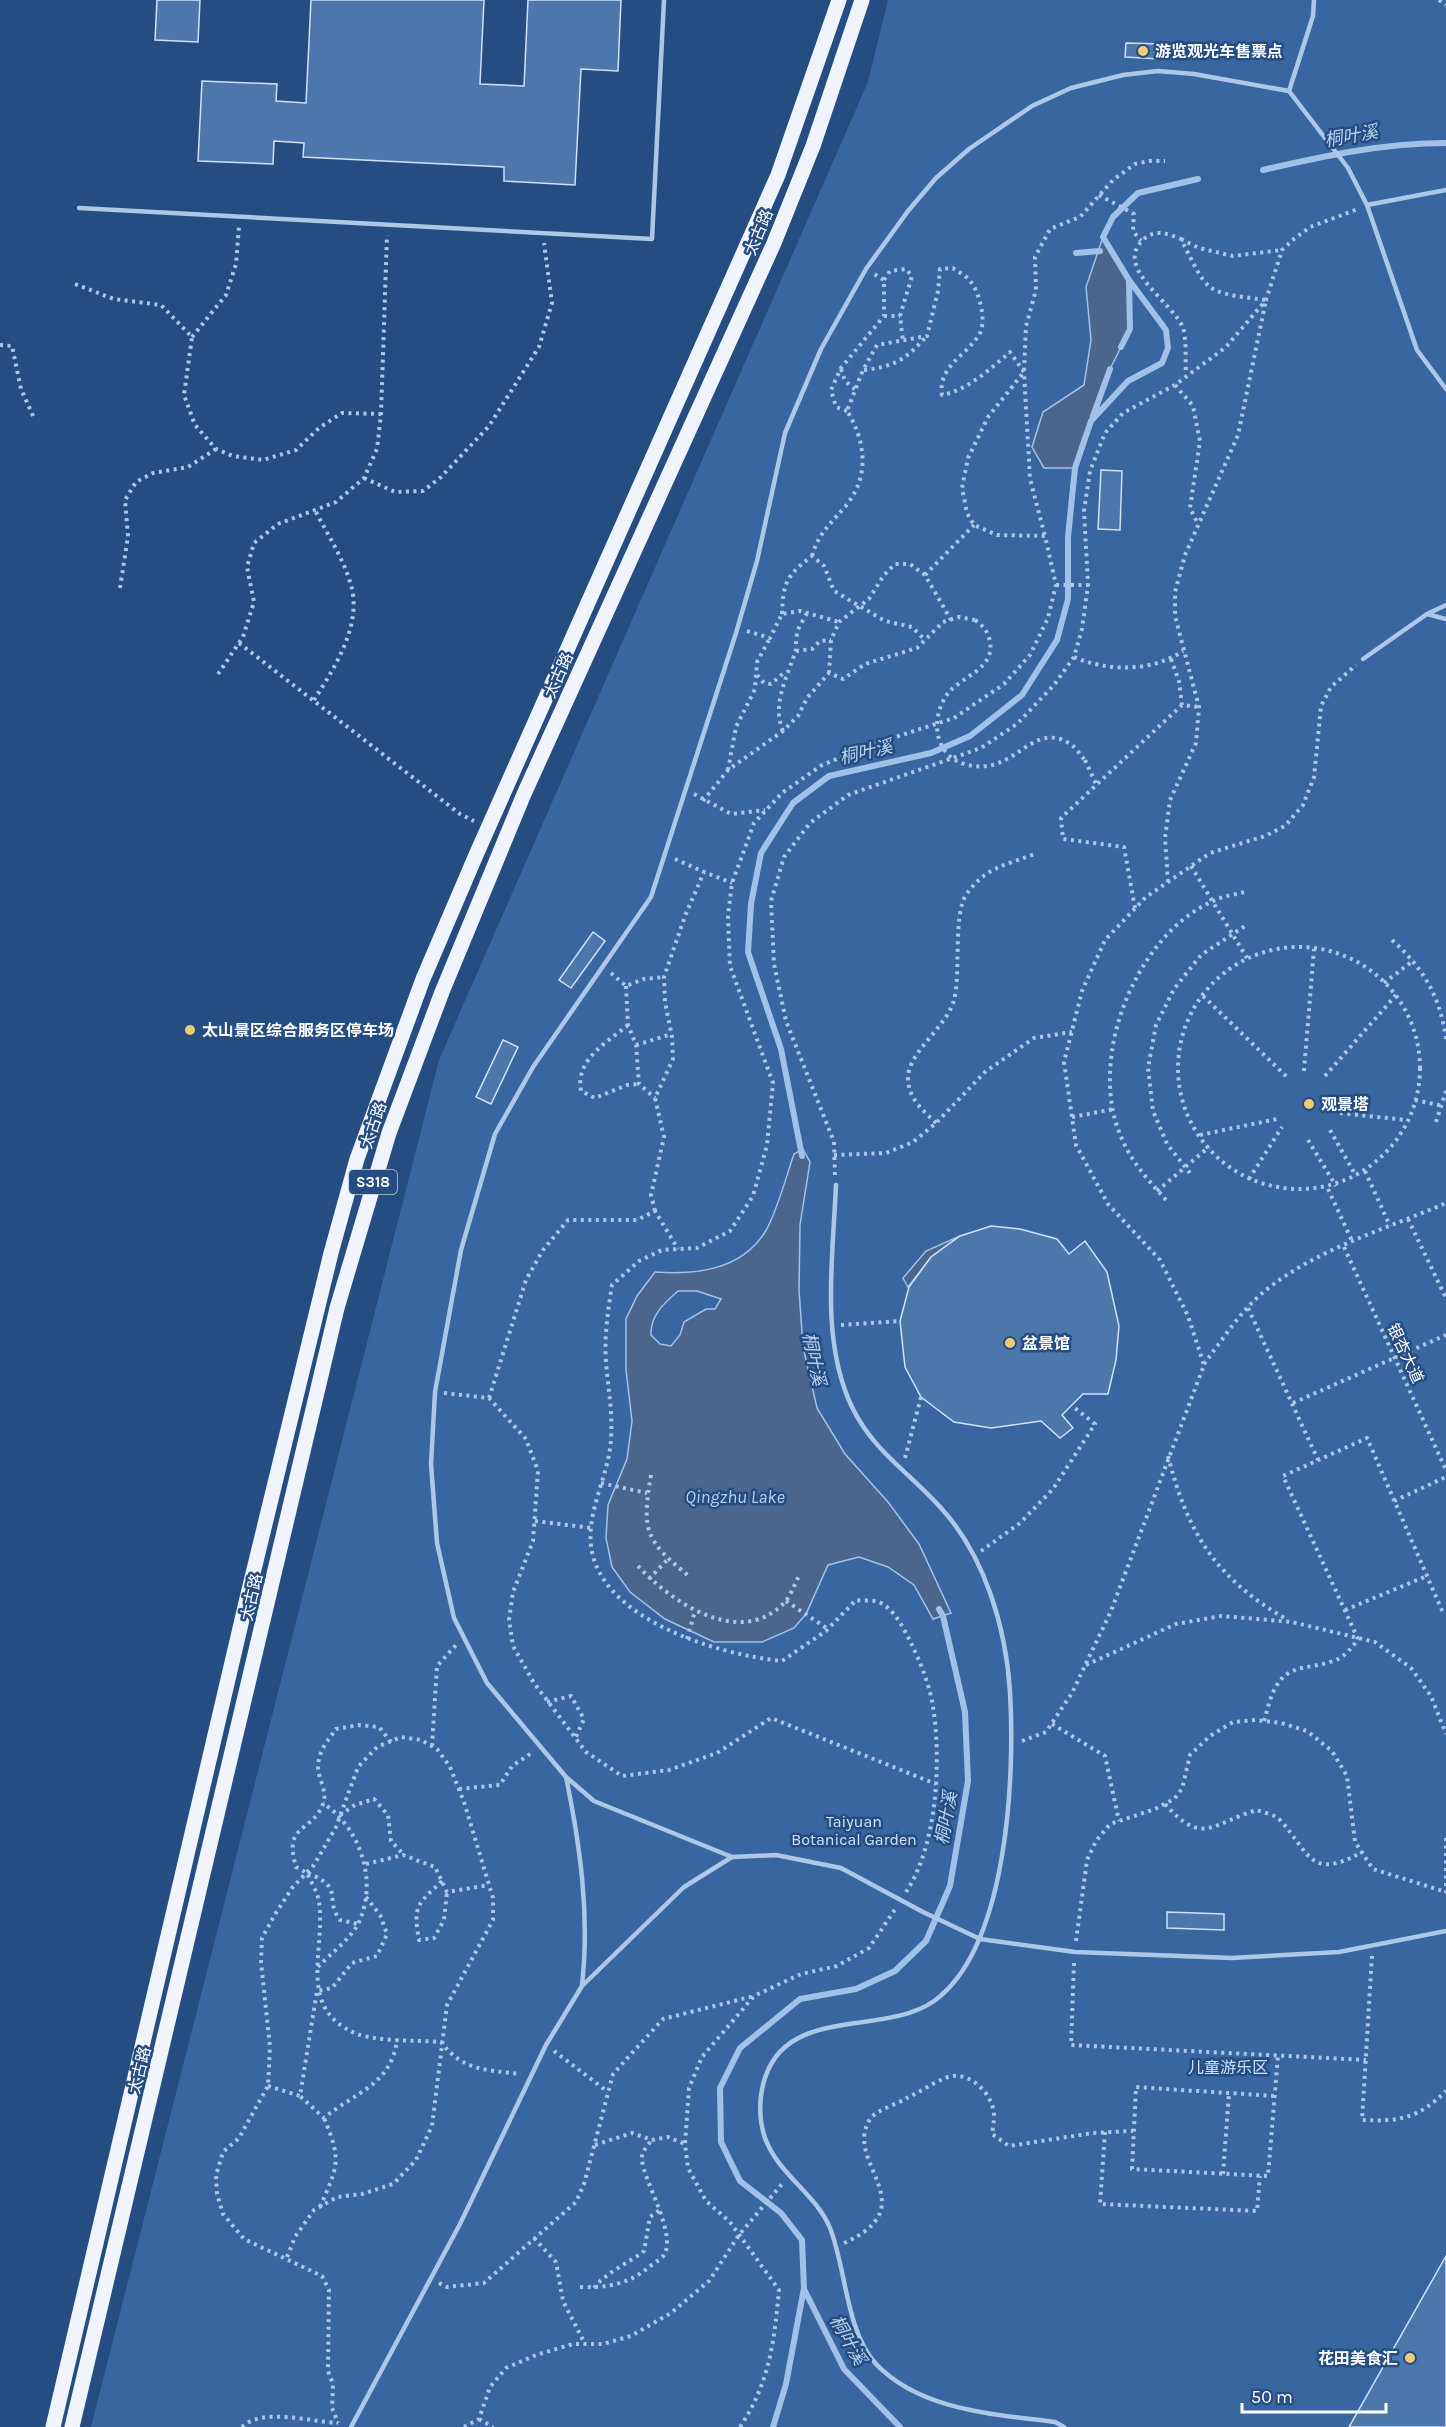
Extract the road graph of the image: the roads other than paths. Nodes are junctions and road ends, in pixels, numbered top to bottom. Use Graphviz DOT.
graph roads {
  1 [pos="664,0"];
  2 [pos="839,0"];
  3 [pos="862,0"];
  4 [pos="1314,0"];
  5 [pos="1289,91"];
  6 [pos="1446,190"];
  7 [pos="1367,205"];
  8 [pos="80,208"];
  9 [pos="1446,389"];
  10 [pos="1446,605"];
  11 [pos="1427,614"];
  12 [pos="1446,619"];
  13 [pos="1363,659"];
  14 [pos="836,1185"];
  15 [pos="566,1777"];
  16 [pos="732,1857"];
  17 [pos="1446,1931"];
  18 [pos="980,1939"];
  19 [pos="582,1986"];
  20 [pos="53,2427"];
  21 [pos="72,2427"];
  22 [pos="351,2427"];
  23 [pos="1064,2427"];
  1 -- 8 [label="lane"];
  2 -- 20 [label="main road, 太古路 / S318"];
  3 -- 21 [label="main road, 太古路 / S318"];
  4 -- 5 [label="lane"];
  5 -- 7 [label="lane"];
  5 -- 15 [label="lane"];
  6 -- 7 [label="lane"];
  7 -- 9 [label="lane"];
  10 -- 11 [label="lane"];
  11 -- 12 [label="lane"];
  11 -- 13 [label="lane"];
  14 -- 18 [label="lane"];
  15 -- 16 [label="lane"];
  15 -- 19 [label="lane"];
  16 -- 18 [label="lane"];
  16 -- 19 [label="lane"];
  17 -- 18 [label="lane"];
  18 -- 23 [label="lane"];
  19 -- 22 [label="lane"];
}
